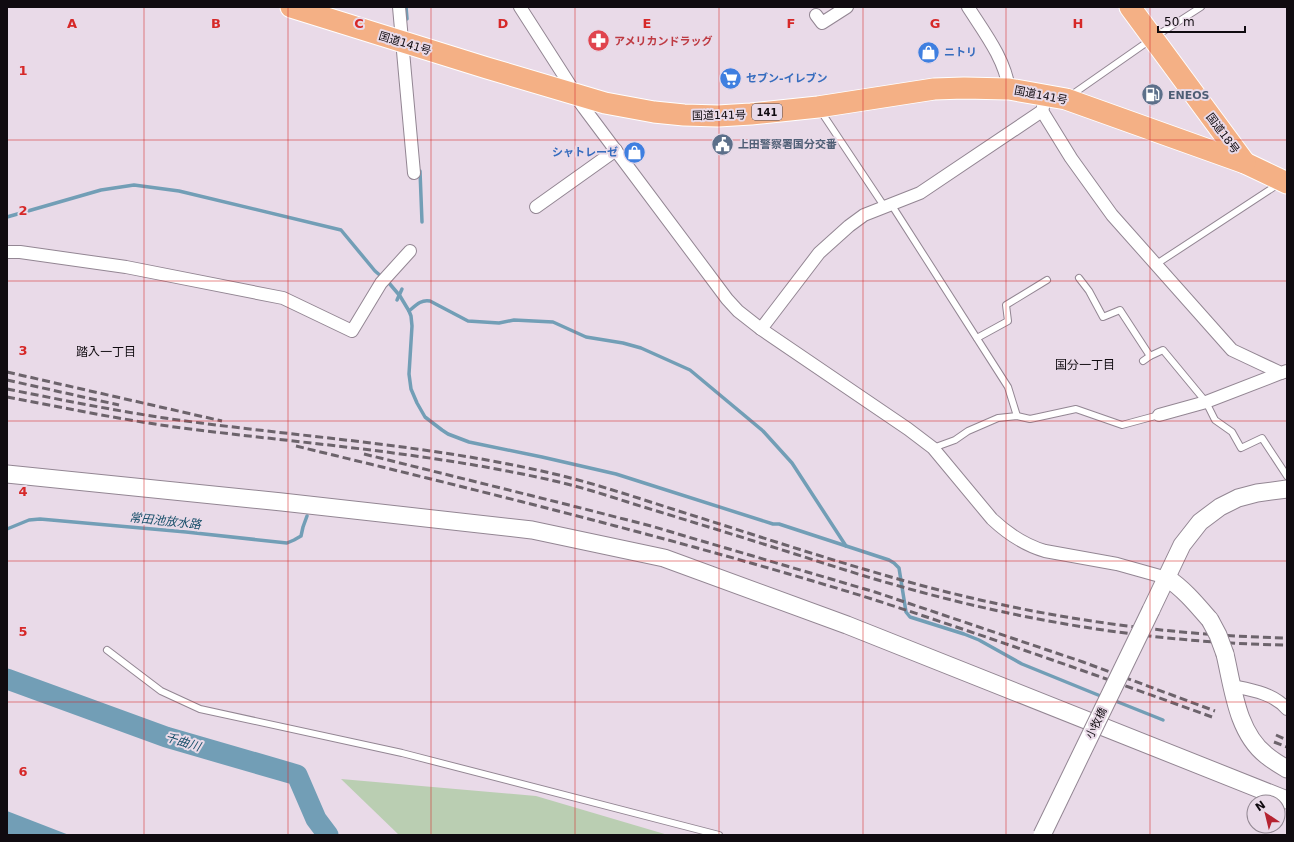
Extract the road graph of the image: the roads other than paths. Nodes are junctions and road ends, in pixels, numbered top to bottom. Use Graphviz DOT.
graph roads {
  1 [pos="291,7"];
  2 [pos="399,7"];
  3 [pos="520,7"];
  4 [pos="847,7"];
  5 [pos="968,7"];
  6 [pos="1130,7"];
  7 [pos="1201,7"];
  8 [pos="815,13"];
  9 [pos="1153,38"];
  10 [pos="402,42"];
  11 [pos="1009,88"];
  12 [pos="574,94"];
  13 [pos="1051,102"];
  14 [pos="818,107"];
  15 [pos="616,150"];
  16 [pos="1245,163"];
  17 [pos="414,173"];
  18 [pos="1286,181"];
  19 [pos="888,205"];
  20 [pos="536,207"];
  21 [pos="410,251"];
  22 [pos="7,252"];
  23 [pos="1156,265"];
  24 [pos="1079,278"];
  25 [pos="1047,280"];
  26 [pos="761,329"];
  27 [pos="976,338"];
  28 [pos="1150,356"];
  29 [pos="1143,361"];
  30 [pos="1284,372"];
  31 [pos="1206,402"];
  32 [pos="1159,415"];
  33 [pos="1017,416"];
  34 [pos="933,448"];
  35 [pos="7,474"];
  36 [pos="1287,476"];
  37 [pos="1287,489"];
  38 [pos="1167,578"];
  39 [pos="107,650"];
  40 [pos="1232,686"];
  41 [pos="1287,709"];
  42 [pos="1287,769"];
  43 [pos="1287,800"];
  44 [pos="719,835"];
  45 [pos="1042,835"];
  1 -- 10 [label="highway, 国道141号 / 141"];
  2 -- 10 [label="street"];
  3 -- 12 [label="street"];
  4 -- 8 [label="street"];
  5 -- 11 [label="street"];
  6 -- 9 [label="highway, 国道18号"];
  7 -- 9 [label="lane"];
  9 -- 13 [label="lane"];
  9 -- 16 [label="highway, 国道18号"];
  10 -- 12 [label="highway, 国道141号 / 141"];
  10 -- 17 [label="street"];
  11 -- 13 [label="highway, 国道141号 / 141"];
  11 -- 14 [label="highway, 国道141号 / 141"];
  12 -- 14 [label="highway, 国道141号 / 141"];
  12 -- 15 [label="street"];
  13 -- 16 [label="highway, 国道141号 / 141"];
  13 -- 19 [label="street"];
  13 -- 23 [label="street"];
  14 -- 19 [label="lane"];
  15 -- 20 [label="street"];
  15 -- 26 [label="street"];
  16 -- 18 [label="highway, 国道18号"];
  18 -- 23 [label="lane"];
  19 -- 26 [label="street"];
  19 -- 27 [label="lane"];
  21 -- 22 [label="street"];
  23 -- 30 [label="street"];
  24 -- 28 [label="lane"];
  25 -- 27 [label="lane"];
  26 -- 34 [label="street"];
  27 -- 33 [label="lane"];
  28 -- 29 [label="lane"];
  28 -- 31 [label="lane"];
  30 -- 31 [label="street"];
  31 -- 32 [label="street"];
  31 -- 36 [label="lane"];
  32 -- 33 [label="lane"];
  33 -- 34 [label="lane"];
  34 -- 38 [label="street"];
  35 -- 43 [label="street"];
  37 -- 38 [label="street, 小牧橋"];
  38 -- 40 [label="street, bridge"];
  38 -- 45 [label="street, 小牧橋, bridge"];
  39 -- 44 [label="lane"];
  40 -- 41 [label="street"];
  40 -- 42 [label="street"];
}
